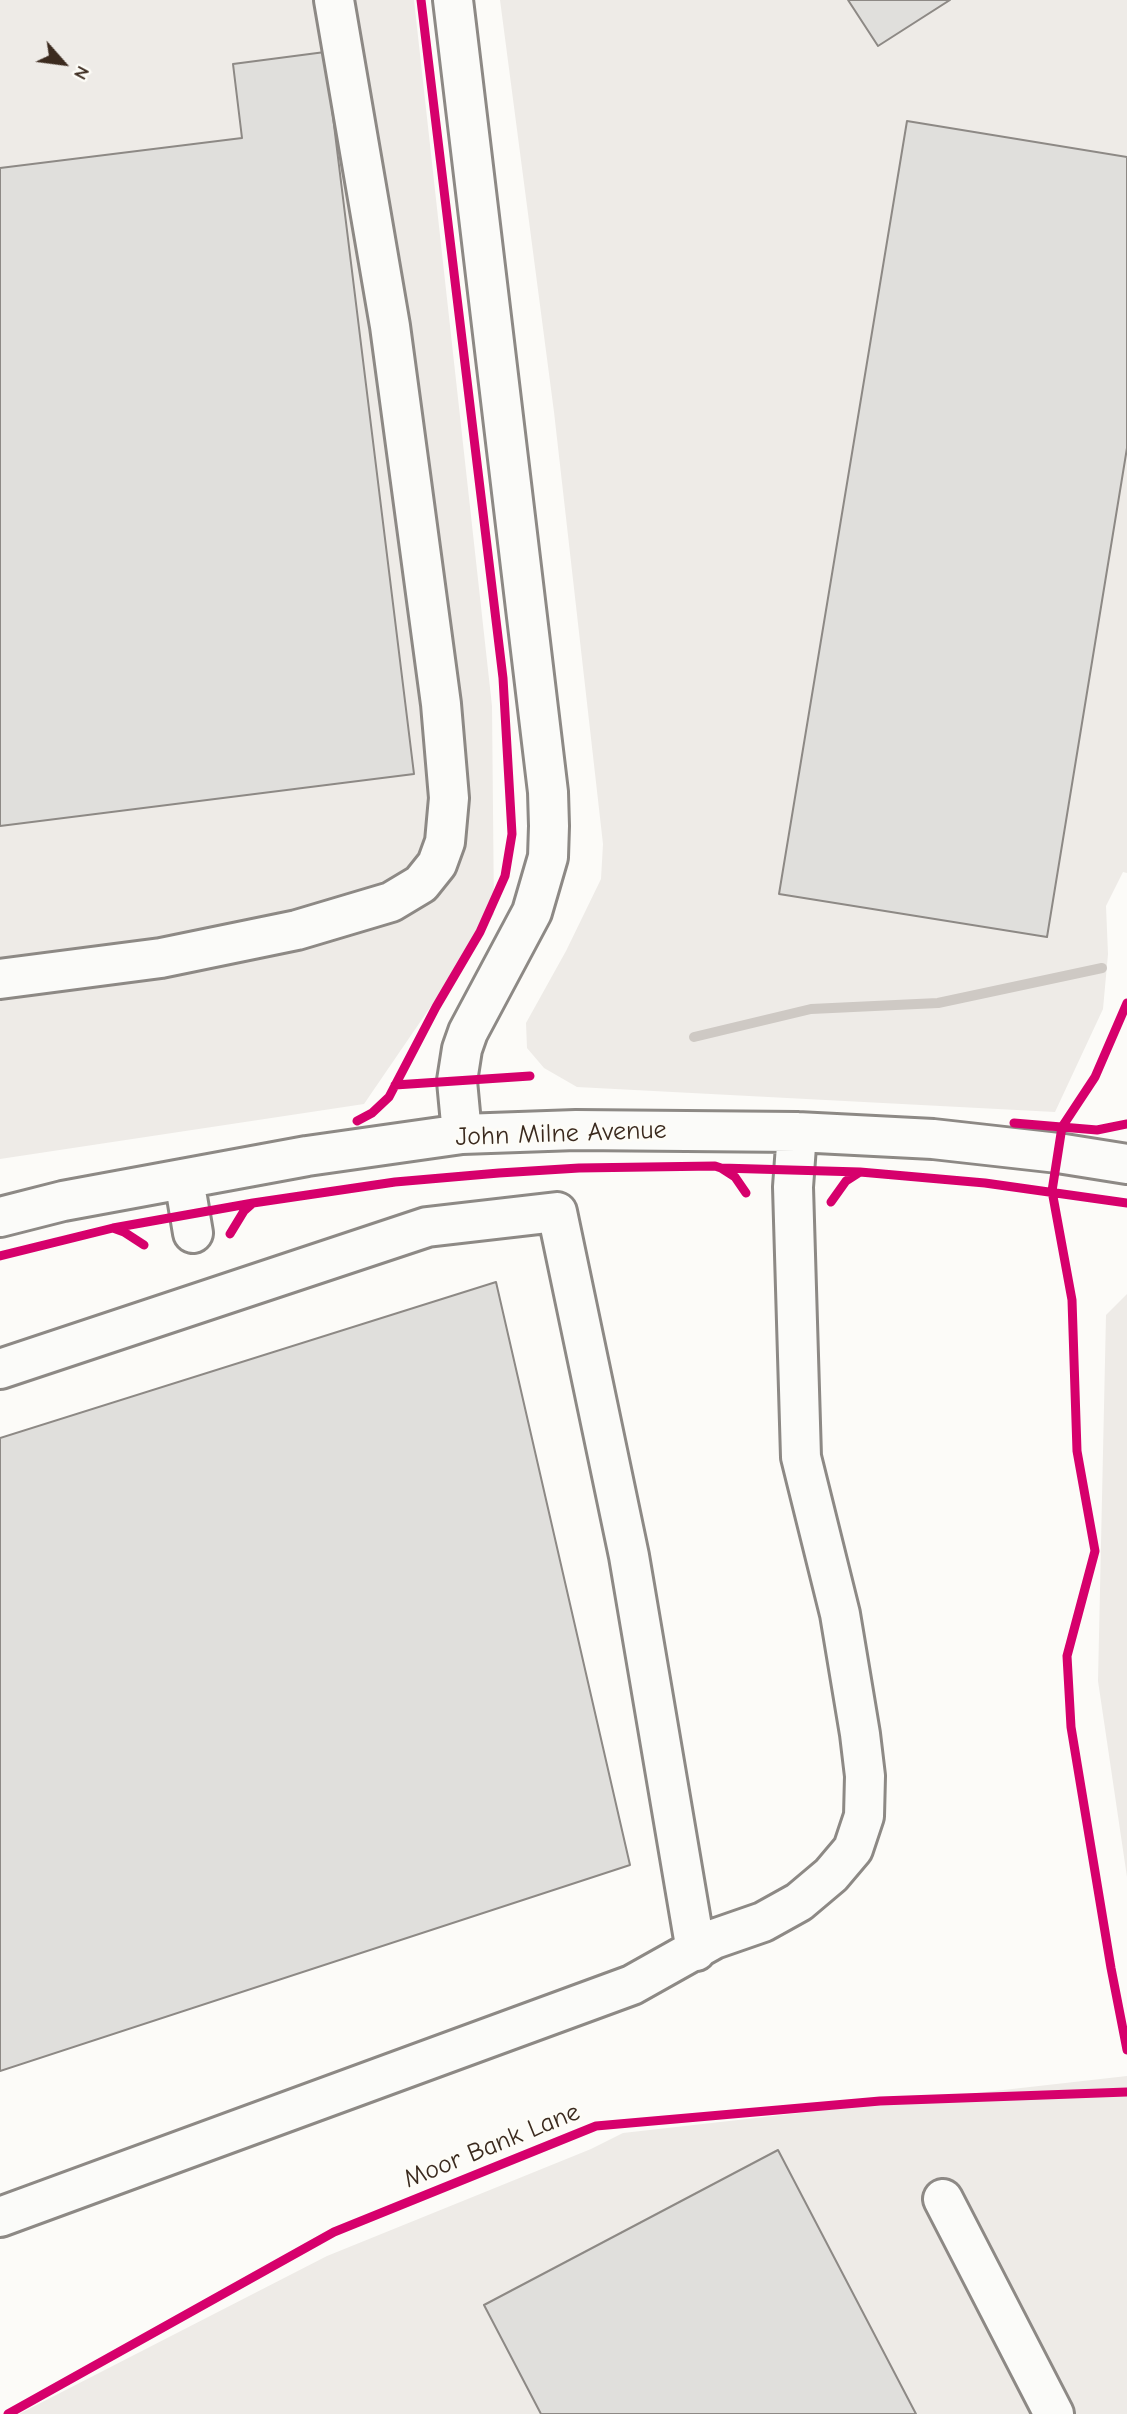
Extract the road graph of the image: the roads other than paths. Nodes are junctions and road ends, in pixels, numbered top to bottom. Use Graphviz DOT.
graph roads {
  1 [pos="334,0"];
  2 [pos="453,0"];
  3 [pos="0,979"];
  4 [pos="797,1132"];
  5 [pos="462,1134"];
  6 [pos="1127,1164"];
  7 [pos="184,1179"];
  8 [pos="0,1217"];
  9 [pos="194,1233"];
  10 [pos="0,1369"];
  11 [pos="696,1951"];
  12 [pos="943,2199"];
  13 [pos="0,2217"];
  14 [pos="1054,2414"];
  1 -- 3 [label="street"];
  2 -- 5 [label="street"];
  4 -- 5 [label="street, John Milne Avenue"];
  4 -- 6 [label="street, John Milne Avenue"];
  4 -- 11 [label="street"];
  5 -- 7 [label="street, John Milne Avenue"];
  7 -- 8 [label="street, John Milne Avenue"];
  7 -- 9 [label="street"];
  10 -- 11 [label="street"];
  11 -- 13 [label="street"];
  12 -- 14 [label="street"];
}
